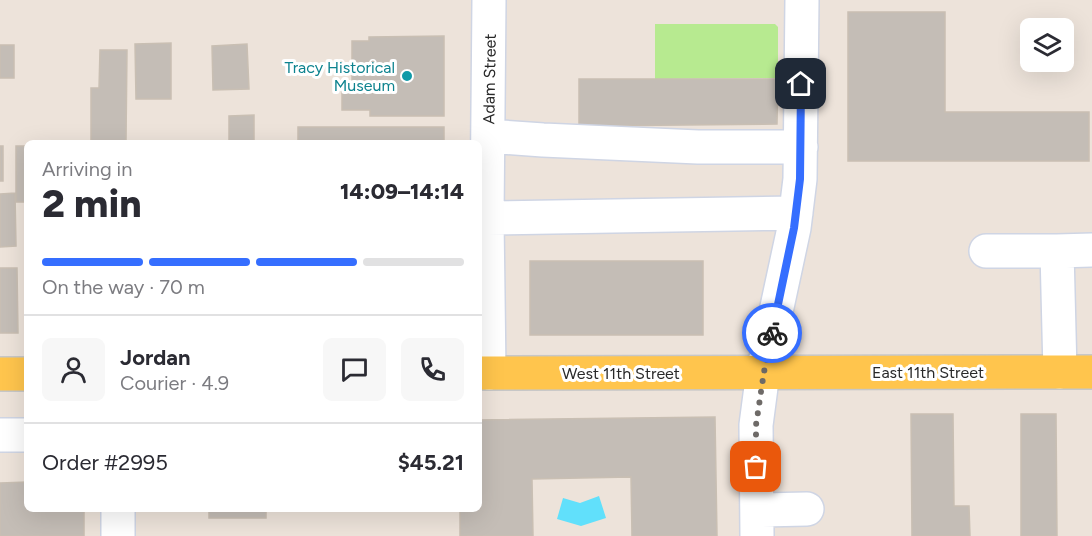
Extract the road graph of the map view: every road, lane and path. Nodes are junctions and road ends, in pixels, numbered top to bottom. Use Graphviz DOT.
graph roads {
  1 [pos="489,0"];
  2 [pos="802,0"];
  3 [pos="488,136"];
  4 [pos="801,147"];
  5 [pos="796,213"];
  6 [pos="487,218"];
  7 [pos="1092,250"];
  8 [pos="986,251"];
  9 [pos="1057,251"];
  10 [pos="764,372"];
  11 [pos="1060,372"];
  12 [pos="1092,372"];
  13 [pos="484,373"];
  14 [pos="0,374"];
  15 [pos="24,374"];
  16 [pos="0,435"];
  17 [pos="24,435"];
  18 [pos="807,509"];
  19 [pos="118,512"];
  20 [pos="757,523"];
  21 [pos="118,536"];
  1 -- 3 [label="street, Adam Street"];
  2 -- 4 [label="street"];
  3 -- 4 [label="street"];
  3 -- 6 [label="street, Adam Street"];
  4 -- 5 [label="street"];
  5 -- 6 [label="street"];
  5 -- 10 [label="street"];
  6 -- 13 [label="street, Adam Street"];
  7 -- 9 [label="street"];
  8 -- 9 [label="street"];
  9 -- 11 [label="street"];
  10 -- 11 [label="main road, East 11th Street"];
  10 -- 13 [label="main road, West 11th Street"];
  10 -- 20 [label="street"];
  11 -- 12 [label="main road, East 11th Street"];
  14 -- 15 [label="main road"];
  16 -- 17 [label="street"];
  18 -- 20 [label="street"];
  19 -- 21 [label="street"];
}
